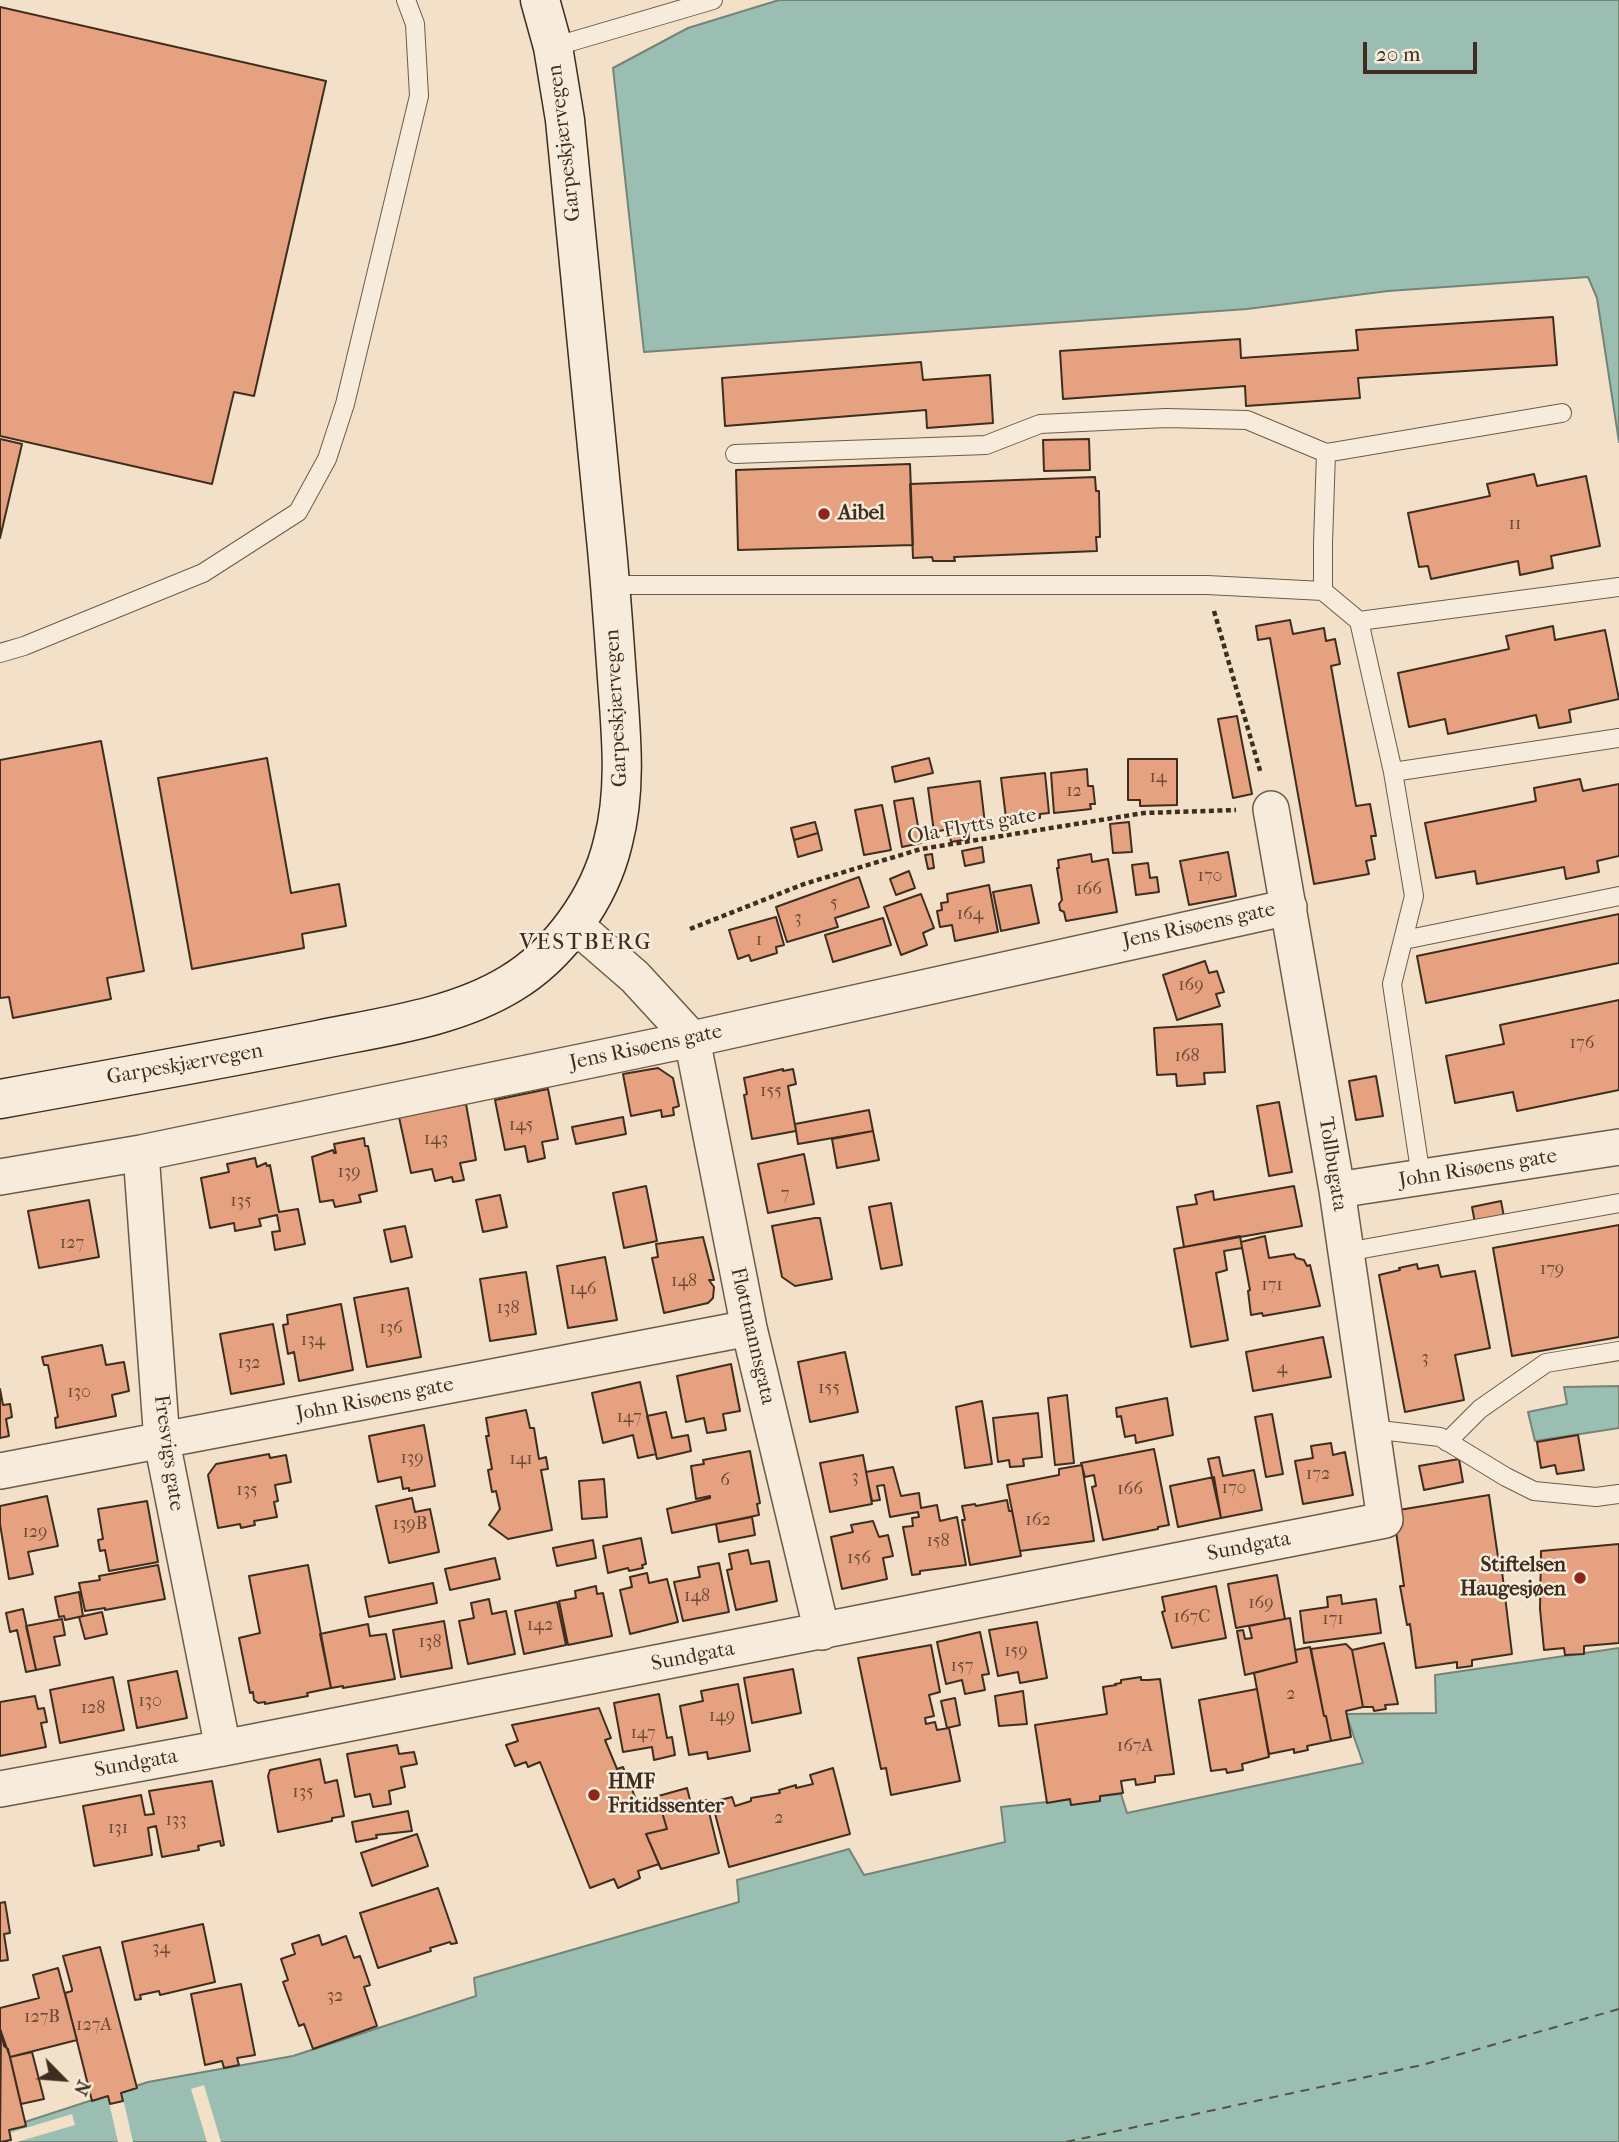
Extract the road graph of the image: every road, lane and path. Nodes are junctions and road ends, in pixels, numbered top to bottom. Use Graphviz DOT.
graph roads {
  1 [pos="407,0"];
  2 [pos="540,0"];
  3 [pos="701,2"];
  4 [pos="553,47"];
  5 [pos="1562,413"];
  6 [pos="1326,453"];
  7 [pos="735,454"];
  8 [pos="611,585"];
  9 [pos="1206,585"];
  10 [pos="1619,587"];
  11 [pos="1323,591"];
  12 [pos="1359,621"];
  13 [pos="0,653"];
  14 [pos="1619,738"];
  15 [pos="1393,772"];
  16 [pos="1271,809"];
  17 [pos="1619,895"];
  18 [pos="1289,906"];
  19 [pos="574,924"];
  20 [pos="690,929"];
  21 [pos="1404,940"];
  22 [pos="692,1038"];
  23 [pos="0,1099"];
  24 [pos="1619,1147"];
  25 [pos="141,1153"];
  26 [pos="0,1177"];
  27 [pos="1422,1177"];
  28 [pos="1337,1190"];
  29 [pos="1619,1203"];
  30 [pos="1346,1252"];
  31 [pos="749,1328"];
  32 [pos="1619,1351"];
  33 [pos="1371,1429"];
  34 [pos="162,1442"];
  35 [pos="1447,1442"];
  36 [pos="0,1471"];
  37 [pos="1619,1494"];
  38 [pos="1385,1520"];
  39 [pos="822,1632"];
  40 [pos="223,1748"];
  41 [pos="0,1788"];
  1 -- 13 [label="lane"];
  2 -- 4 [label="main road, Garpeskjærvegen"];
  3 -- 4 [label="lane"];
  4 -- 8 [label="main road, Garpeskjærvegen"];
  5 -- 6 [label="lane"];
  6 -- 7 [label="lane"];
  6 -- 11 [label="lane"];
  8 -- 9 [label="lane"];
  8 -- 19 [label="main road, Garpeskjærvegen"];
  9 -- 11 [label="lane"];
  9 -- 16 [label="path"];
  10 -- 12 [label="lane"];
  11 -- 12 [label="lane"];
  12 -- 15 [label="lane"];
  14 -- 15 [label="lane"];
  15 -- 21 [label="lane"];
  16 -- 18 [label="street, Tollbugata"];
  16 -- 20 [label="path, Ola Flytts gate"];
  17 -- 21 [label="lane"];
  18 -- 22 [label="street, Jens Risøens gate"];
  18 -- 28 [label="street, Tollbugata"];
  19 -- 22 [label="street"];
  19 -- 23 [label="main road, Garpeskjærvegen"];
  21 -- 27 [label="lane"];
  22 -- 25 [label="street, Jens Risøens gate"];
  22 -- 31 [label="street, Fløttmannsgata"];
  24 -- 27 [label="street, John Risøens gate"];
  25 -- 26 [label="street, Jens Risøens gate"];
  25 -- 34 [label="street, Fresvigs gate"];
  27 -- 28 [label="street, John Risøens gate"];
  28 -- 30 [label="street, Tollbugata"];
  29 -- 30 [label="lane"];
  30 -- 33 [label="street, Tollbugata"];
  31 -- 34 [label="street, John Risøens gate"];
  31 -- 39 [label="street, Fløttmannsgata"];
  32 -- 35 [label="lane"];
  33 -- 35 [label="lane"];
  33 -- 38 [label="street, Tollbugata"];
  34 -- 36 [label="street, John Risøens gate"];
  34 -- 40 [label="street, Fresvigs gate"];
  35 -- 37 [label="lane"];
  38 -- 39 [label="street, Sundgata"];
  39 -- 40 [label="street, Sundgata"];
  40 -- 41 [label="street, Sundgata"];
}
